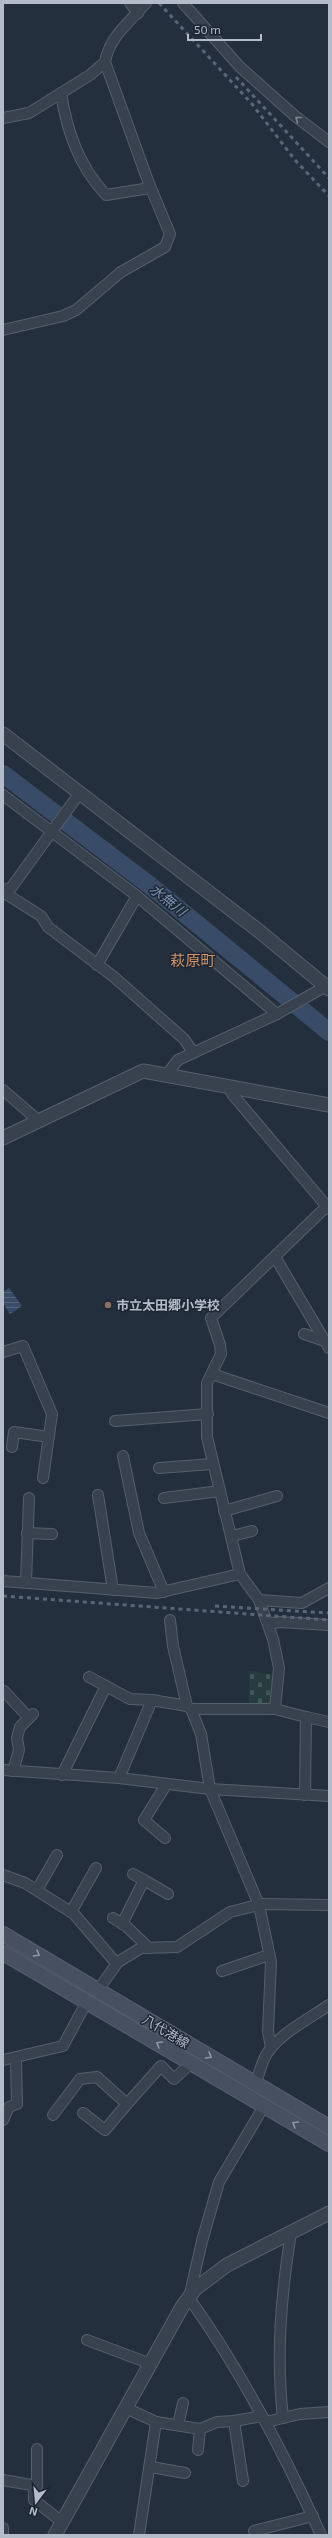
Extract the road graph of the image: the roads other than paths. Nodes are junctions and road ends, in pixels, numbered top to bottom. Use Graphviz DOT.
graph roads {
  1 [pos="130,3"];
  2 [pos="146,3"];
  3 [pos="183,3"];
  4 [pos="138,13"];
  5 [pos="105,62"];
  6 [pos="61,93"];
  7 [pos="3,118"];
  8 [pos="329,142"];
  9 [pos="150,188"];
  10 [pos="4,327"];
  11 [pos="3,734"];
  12 [pos="79,794"];
  13 [pos="3,795"];
  14 [pos="51,832"];
  15 [pos="3,891"];
  16 [pos="137,896"];
  17 [pos="97,965"];
  18 [pos="327,987"];
  19 [pos="280,1012"];
  20 [pos="193,1052"];
  21 [pos="167,1074"];
  22 [pos="228,1086"];
  23 [pos="3,1090"];
  24 [pos="329,1105"];
  25 [pos="39,1121"];
  26 [pos="3,1138"];
  27 [pos="328,1206"];
  28 [pos="275,1257"];
  29 [pos="304,1334"];
  30 [pos="327,1344"];
  31 [pos="3,1352"];
  32 [pos="212,1374"];
  33 [pos="329,1413"];
  34 [pos="208,1414"];
  35 [pos="115,1421"];
  36 [pos="49,1437"];
  37 [pos="12,1447"];
  38 [pos="123,1456"];
  39 [pos="212,1464"];
  40 [pos="160,1468"];
  41 [pos="43,1478"];
  42 [pos="220,1491"];
  43 [pos="277,1496"];
  44 [pos="164,1498"];
  45 [pos="96,1501"];
  46 [pos="32,1503"];
  47 [pos="224,1511"];
  48 [pos="252,1530"];
  49 [pos="27,1533"];
  50 [pos="52,1534"];
  51 [pos="232,1536"];
  52 [pos="240,1574"];
  53 [pos="3,1581"];
  54 [pos="26,1582"];
  55 [pos="329,1588"];
  56 [pos="113,1590"];
  57 [pos="164,1592"];
  58 [pos="259,1600"];
  59 [pos="170,1620"];
  60 [pos="268,1624"];
  61 [pos="329,1625"];
  62 [pos="89,1676"];
  63 [pos="106,1686"];
  64 [pos="4,1691"];
  65 [pos="152,1700"];
  66 [pos="189,1708"];
  67 [pos="275,1709"];
  68 [pos="306,1717"];
  69 [pos="329,1722"];
  70 [pos="8,1771"];
  71 [pos="62,1776"];
  72 [pos="119,1778"];
  73 [pos="166,1785"];
  74 [pos="210,1789"];
  75 [pos="305,1794"];
  76 [pos="329,1796"];
  77 [pos="165,1838"];
  78 [pos="57,1855"];
  79 [pos="96,1868"];
  80 [pos="133,1874"];
  81 [pos="3,1875"];
  82 [pos="144,1880"];
  83 [pos="37,1890"];
  84 [pos="168,1894"];
  85 [pos="259,1905"];
  86 [pos="329,1905"];
  87 [pos="71,1912"];
  88 [pos="3,1934"];
  89 [pos="149,1948"];
  90 [pos="3,1953"];
  91 [pos="269,1955"];
  92 [pos="116,1964"];
  93 [pos="222,1971"];
  94 [pos="98,1990"];
  95 [pos="86,2003"];
  96 [pos="329,2005"];
  97 [pos="271,2048"];
  98 [pos="16,2058"];
  99 [pos="3,2060"];
  100 [pos="191,2063"];
  101 [pos="256,2084"];
  102 [pos="127,2104"];
  103 [pos="264,2106"];
  104 [pos="54,2109"];
  105 [pos="83,2113"];
  106 [pos="3,2120"];
  107 [pos="329,2127"];
  108 [pos="329,2144"];
  109 [pos="329,2213"];
  110 [pos="291,2233"];
  111 [pos="189,2298"];
  112 [pos="87,2340"];
  113 [pos="152,2364"];
  114 [pos="183,2403"];
  115 [pos="128,2409"];
  116 [pos="329,2412"];
  117 [pos="283,2418"];
  118 [pos="264,2419"];
  119 [pos="234,2420"];
  120 [pos="156,2422"];
  121 [pos="178,2425"];
  122 [pos="200,2430"];
  123 [pos="37,2449"];
  124 [pos="198,2450"];
  125 [pos="151,2467"];
  126 [pos="185,2474"];
  127 [pos="3,2480"];
  128 [pos="243,2481"];
  129 [pos="38,2486"];
  130 [pos="312,2516"];
  131 [pos="62,2522"];
  132 [pos="3,2528"];
  133 [pos="254,2530"];
  134 [pos="3,2535"];
  135 [pos="55,2535"];
  136 [pos="139,2535"];
  137 [pos="319,2535"];
  1 -- 4 [label="street"];
  2 -- 4 [label="street"];
  8 -- 3 [label="street, one-way"];
  4 -- 5 [label="street"];
  5 -- 6 [label="street"];
  5 -- 9 [label="street"];
  6 -- 7 [label="street"];
  6 -- 9 [label="street"];
  9 -- 10 [label="street"];
  11 -- 12 [label="street"];
  12 -- 14 [label="street"];
  12 -- 18 [label="street"];
  13 -- 14 [label="street"];
  14 -- 15 [label="street"];
  14 -- 16 [label="street"];
  15 -- 17 [label="street"];
  16 -- 17 [label="street"];
  16 -- 19 [label="street"];
  17 -- 20 [label="street"];
  18 -- 19 [label="street"];
  19 -- 20 [label="street"];
  20 -- 21 [label="street"];
  21 -- 22 [label="street"];
  21 -- 25 [label="street"];
  22 -- 24 [label="street"];
  22 -- 27 [label="street"];
  23 -- 25 [label="street"];
  25 -- 26 [label="street"];
  27 -- 28 [label="street"];
  28 -- 30 [label="street"];
  28 -- 32 [label="street"];
  29 -- 30 [label="street"];
  31 -- 36 [label="street"];
  32 -- 33 [label="street"];
  32 -- 34 [label="street"];
  34 -- 35 [label="street"];
  34 -- 39 [label="street"];
  36 -- 37 [label="street"];
  36 -- 41 [label="street"];
  38 -- 57 [label="street"];
  39 -- 40 [label="street"];
  39 -- 42 [label="street"];
  42 -- 44 [label="street"];
  42 -- 47 [label="street"];
  43 -- 47 [label="street"];
  45 -- 56 [label="street"];
  46 -- 49 [label="street"];
  47 -- 51 [label="street"];
  48 -- 51 [label="street"];
  49 -- 50 [label="street"];
  49 -- 54 [label="street"];
  51 -- 52 [label="street"];
  52 -- 57 [label="street"];
  52 -- 58 [label="street"];
  53 -- 54 [label="street"];
  54 -- 56 [label="street"];
  55 -- 58 [label="street"];
  56 -- 57 [label="street"];
  58 -- 60 [label="street"];
  59 -- 66 [label="street"];
  60 -- 61 [label="street"];
  60 -- 67 [label="street"];
  62 -- 63 [label="street"];
  63 -- 65 [label="street"];
  63 -- 71 [label="street"];
  64 -- 70 [label="street"];
  65 -- 66 [label="street"];
  65 -- 72 [label="street"];
  66 -- 67 [label="street"];
  66 -- 74 [label="street"];
  67 -- 68 [label="street"];
  68 -- 69 [label="street"];
  68 -- 75 [label="street"];
  70 -- 71 [label="street"];
  71 -- 72 [label="street"];
  72 -- 73 [label="street"];
  73 -- 74 [label="street"];
  73 -- 77 [label="street"];
  74 -- 75 [label="street"];
  74 -- 85 [label="street"];
  75 -- 76 [label="street"];
  78 -- 83 [label="street"];
  79 -- 87 [label="street"];
  80 -- 82 [label="street"];
  81 -- 83 [label="street"];
  82 -- 84 [label="street"];
  82 -- 89 [label="street"];
  83 -- 87 [label="street"];
  85 -- 86 [label="street"];
  85 -- 89 [label="street"];
  85 -- 91 [label="street"];
  87 -- 92 [label="street"];
  88 -- 94 [label="main road, 八代港線, one-way"];
  89 -- 92 [label="street"];
  90 -- 95 [label="main road, 八代港線"];
  91 -- 93 [label="street"];
  91 -- 97 [label="street"];
  92 -- 94 [label="street"];
  94 -- 101 [label="main road, 八代港線, one-way"];
  95 -- 98 [label="street"];
  100 -- 95 [label="main road, 八代港線, one-way"];
  96 -- 97 [label="street"];
  97 -- 101 [label="street"];
  98 -- 99 [label="street"];
  98 -- 106 [label="street"];
  100 -- 102 [label="street"];
  100 -- 103 [label="main road, 八代港線"];
  101 -- 107 [label="main road, 八代港線"];
  102 -- 104 [label="street"];
  102 -- 105 [label="street"];
  108 -- 103 [label="main road, 八代港線, one-way"];
  103 -- 111 [label="street"];
  109 -- 110 [label="street"];
  110 -- 111 [label="street"];
  110 -- 117 [label="street"];
  111 -- 113 [label="street"];
  111 -- 118 [label="street"];
  112 -- 113 [label="street"];
  113 -- 115 [label="street"];
  114 -- 121 [label="street"];
  115 -- 120 [label="street"];
  115 -- 131 [label="street"];
  116 -- 117 [label="street"];
  117 -- 118 [label="street"];
  118 -- 119 [label="street"];
  118 -- 130 [label="street"];
  119 -- 122 [label="street"];
  119 -- 128 [label="street"];
  120 -- 121 [label="street"];
  120 -- 125 [label="street"];
  121 -- 122 [label="street"];
  122 -- 124 [label="street"];
  123 -- 129 [label="street"];
  125 -- 126 [label="street"];
  125 -- 136 [label="street"];
  127 -- 129 [label="street"];
  129 -- 131 [label="street"];
  130 -- 133 [label="street"];
  130 -- 137 [label="street"];
  131 -- 135 [label="street"];
  132 -- 134 [label="street"];
}
